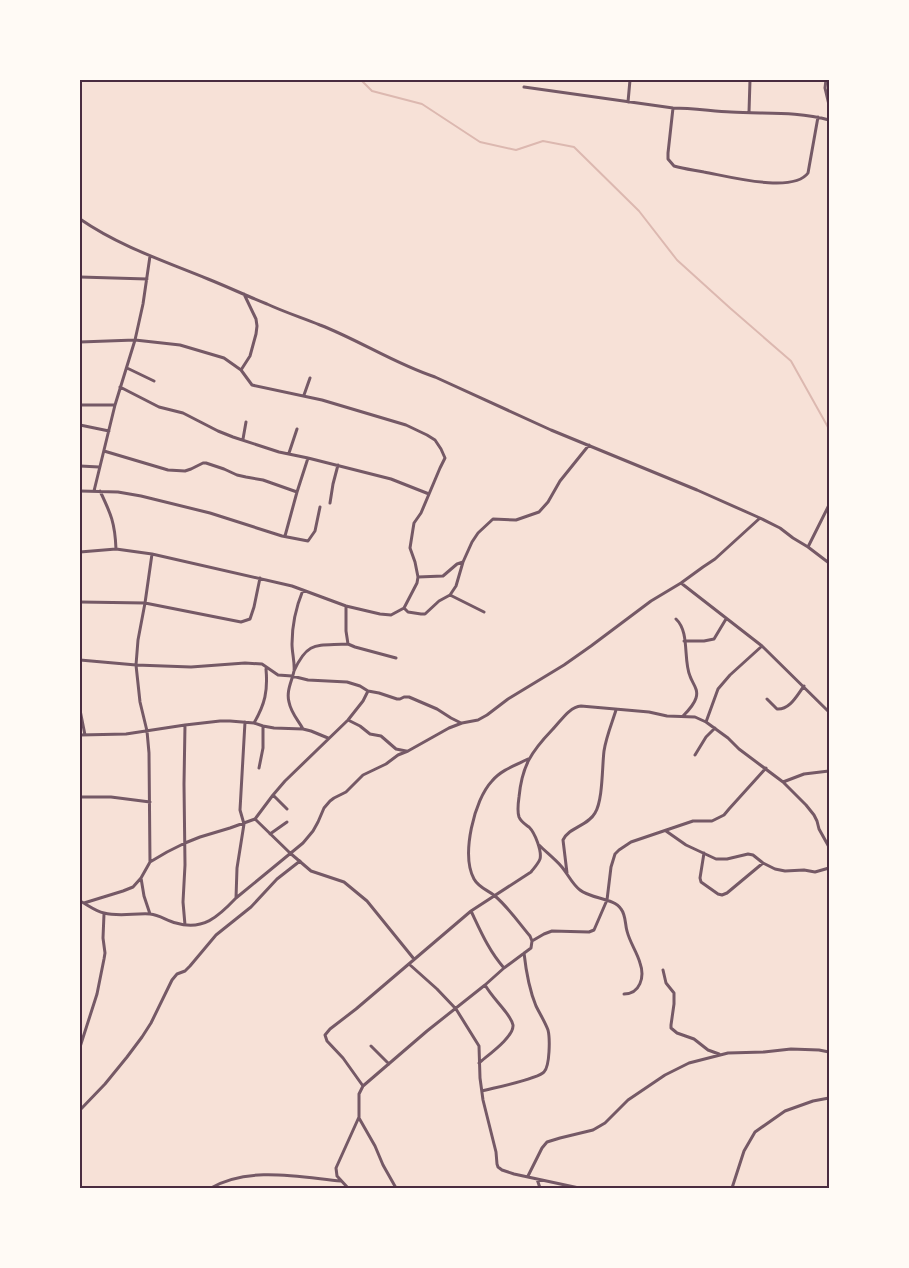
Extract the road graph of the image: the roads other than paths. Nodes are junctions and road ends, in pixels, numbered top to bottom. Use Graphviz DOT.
graph roads {
  1 [pos="630,80"];
  2 [pos="750,80"];
  3 [pos="826,80"];
  4 [pos="524,87"];
  5 [pos="628,102"];
  6 [pos="829,105"];
  7 [pos="672,108"];
  8 [pos="749,112"];
  9 [pos="818,117"];
  10 [pos="829,120"];
  11 [pos="80,219"];
  12 [pos="150,256"];
  13 [pos="80,277"];
  14 [pos="148,279"];
  15 [pos="244,294"];
  16 [pos="135,340"];
  17 [pos="80,342"];
  18 [pos="127,368"];
  19 [pos="241,370"];
  20 [pos="310,378"];
  21 [pos="154,381"];
  22 [pos="120,387"];
  23 [pos="304,395"];
  24 [pos="80,405"];
  25 [pos="115,405"];
  26 [pos="246,422"];
  27 [pos="80,425"];
  28 [pos="297,429"];
  29 [pos="108,431"];
  30 [pos="243,440"];
  31 [pos="589,445"];
  32 [pos="104,451"];
  33 [pos="289,453"];
  34 [pos="308,458"];
  35 [pos="338,465"];
  36 [pos="80,466"];
  37 [pos="99,467"];
  38 [pos="80,491"];
  39 [pos="94,491"];
  40 [pos="100,491"];
  41 [pos="297,492"];
  42 [pos="429,494"];
  43 [pos="330,503"];
  44 [pos="829,505"];
  45 [pos="320,507"];
  46 [pos="760,518"];
  47 [pos="285,536"];
  48 [pos="808,547"];
  49 [pos="116,549"];
  50 [pos="80,552"];
  51 [pos="152,554"];
  52 [pos="463,562"];
  53 [pos="829,563"];
  54 [pos="418,577"];
  55 [pos="260,578"];
  56 [pos="681,583"];
  57 [pos="302,590"];
  58 [pos="450,594"];
  59 [pos="80,602"];
  60 [pos="145,603"];
  61 [pos="346,606"];
  62 [pos="404,608"];
  63 [pos="484,612"];
  64 [pos="676,619"];
  65 [pos="726,619"];
  66 [pos="684,641"];
  67 [pos="348,644"];
  68 [pos="762,646"];
  69 [pos="396,658"];
  70 [pos="80,660"];
  71 [pos="136,665"];
  72 [pos="266,668"];
  73 [pos="294,672"];
  74 [pos="292,676"];
  75 [pos="804,686"];
  76 [pos="368,691"];
  77 [pos="767,699"];
  78 [pos="80,710"];
  79 [pos="616,710"];
  80 [pos="829,712"];
  81 [pos="683,716"];
  82 [pos="348,720"];
  83 [pos="245,722"];
  84 [pos="706,722"];
  85 [pos="254,723"];
  86 [pos="462,723"];
  87 [pos="185,725"];
  88 [pos="263,726"];
  89 [pos="714,728"];
  90 [pos="303,730"];
  91 [pos="147,731"];
  92 [pos="80,736"];
  93 [pos="85,736"];
  94 [pos="329,738"];
  95 [pos="408,751"];
  96 [pos="695,755"];
  97 [pos="529,759"];
  98 [pos="259,768"];
  99 [pos="766,768"];
  100 [pos="829,771"];
  101 [pos="783,782"];
  102 [pos="273,795"];
  103 [pos="80,797"];
  104 [pos="150,802"];
  105 [pos="287,809"];
  106 [pos="255,819"];
  107 [pos="287,822"];
  108 [pos="244,824"];
  109 [pos="665,830"];
  110 [pos="270,834"];
  111 [pos="829,837"];
  112 [pos="826,842"];
  113 [pos="184,843"];
  114 [pos="538,844"];
  115 [pos="829,847"];
  116 [pos="704,853"];
  117 [pos="290,854"];
  118 [pos="150,862"];
  119 [pos="300,862"];
  120 [pos="763,863"];
  121 [pos="829,868"];
  122 [pos="567,873"];
  123 [pos="141,878"];
  124 [pos="494,895"];
  125 [pos="236,898"];
  126 [pos="606,900"];
  127 [pos="82,902"];
  128 [pos="471,912"];
  129 [pos="104,913"];
  130 [pos="150,914"];
  131 [pos="185,925"];
  132 [pos="532,941"];
  133 [pos="524,953"];
  134 [pos="414,959"];
  135 [pos="409,964"];
  136 [pos="504,968"];
  137 [pos="663,970"];
  138 [pos="485,985"];
  139 [pos="624,994"];
  140 [pos="456,1008"];
  141 [pos="372,1046"];
  142 [pos="80,1047"];
  143 [pos="829,1052"];
  144 [pos="719,1054"];
  145 [pos="479,1063"];
  146 [pos="389,1064"];
  147 [pos="363,1086"];
  148 [pos="482,1091"];
  149 [pos="829,1098"];
  150 [pos="80,1110"];
  151 [pos="359,1117"];
  152 [pos="528,1176"];
  153 [pos="536,1178"];
  154 [pos="342,1181"];
  155 [pos="211,1188"];
  156 [pos="348,1188"];
  157 [pos="396,1188"];
  158 [pos="540,1188"];
  159 [pos="579,1188"];
  160 [pos="732,1188"];
  1 -- 5 [label="street"];
  2 -- 8 [label="street"];
  3 -- 6 [label="street"];
  4 -- 5 [label="street"];
  5 -- 7 [label="street"];
  7 -- 8 [label="street"];
  7 -- 9 [label="street"];
  8 -- 9 [label="street"];
  9 -- 10 [label="street"];
  11 -- 12 [label="street"];
  12 -- 14 [label="street"];
  12 -- 15 [label="street"];
  13 -- 14 [label="street"];
  14 -- 16 [label="street"];
  15 -- 19 [label="street"];
  15 -- 31 [label="street"];
  16 -- 17 [label="street"];
  16 -- 18 [label="street"];
  16 -- 19 [label="street"];
  18 -- 21 [label="street"];
  18 -- 22 [label="street"];
  19 -- 23 [label="street"];
  20 -- 23 [label="street"];
  22 -- 25 [label="street"];
  22 -- 30 [label="street"];
  23 -- 42 [label="street"];
  24 -- 25 [label="street"];
  25 -- 29 [label="street"];
  26 -- 30 [label="street"];
  27 -- 29 [label="street"];
  28 -- 33 [label="street"];
  29 -- 32 [label="street"];
  30 -- 33 [label="street"];
  31 -- 46 [label="street"];
  31 -- 52 [label="street"];
  32 -- 37 [label="street"];
  32 -- 41 [label="street"];
  33 -- 34 [label="street"];
  34 -- 35 [label="street"];
  34 -- 41 [label="street"];
  35 -- 42 [label="street"];
  35 -- 43 [label="street"];
  36 -- 37 [label="street"];
  37 -- 39 [label="street"];
  38 -- 39 [label="street"];
  39 -- 40 [label="street"];
  40 -- 47 [label="street"];
  40 -- 49 [label="street"];
  41 -- 47 [label="street"];
  42 -- 54 [label="street"];
  44 -- 48 [label="street"];
  45 -- 47 [label="street"];
  46 -- 48 [label="street"];
  46 -- 56 [label="street"];
  48 -- 53 [label="street"];
  49 -- 50 [label="street"];
  49 -- 51 [label="street"];
  51 -- 55 [label="street"];
  51 -- 60 [label="street"];
  52 -- 54 [label="street"];
  52 -- 58 [label="street"];
  54 -- 62 [label="street"];
  55 -- 57 [label="street"];
  55 -- 60 [label="street"];
  56 -- 65 [label="street"];
  56 -- 86 [label="street"];
  57 -- 61 [label="street"];
  57 -- 73 [label="street"];
  58 -- 62 [label="street"];
  58 -- 63 [label="street"];
  59 -- 60 [label="street"];
  60 -- 71 [label="street"];
  61 -- 62 [label="street"];
  61 -- 67 [label="street"];
  64 -- 66 [label="street"];
  65 -- 66 [label="street"];
  65 -- 68 [label="street"];
  66 -- 81 [label="street"];
  67 -- 69 [label="street"];
  67 -- 73 [label="street"];
  68 -- 75 [label="street"];
  68 -- 84 [label="street"];
  70 -- 71 [label="street"];
  71 -- 72 [label="street"];
  71 -- 91 [label="street"];
  72 -- 74 [label="street"];
  72 -- 85 [label="street"];
  73 -- 74 [label="street"];
  74 -- 76 [label="street"];
  74 -- 90 [label="street"];
  75 -- 77 [label="street"];
  75 -- 80 [label="street"];
  76 -- 82 [label="street"];
  76 -- 86 [label="street"];
  78 -- 93 [label="street"];
  79 -- 81 [label="street"];
  79 -- 97 [label="street"];
  79 -- 122 [label="street"];
  81 -- 84 [label="street"];
  82 -- 94 [label="street"];
  82 -- 95 [label="street"];
  83 -- 85 [label="street"];
  83 -- 87 [label="street"];
  83 -- 108 [label="street"];
  84 -- 89 [label="street"];
  85 -- 88 [label="street"];
  86 -- 95 [label="street"];
  87 -- 91 [label="street"];
  87 -- 113 [label="street"];
  88 -- 90 [label="street"];
  88 -- 98 [label="street"];
  89 -- 96 [label="street"];
  89 -- 99 [label="street"];
  90 -- 94 [label="street"];
  91 -- 93 [label="street"];
  91 -- 104 [label="street"];
  92 -- 93 [label="street"];
  94 -- 102 [label="street"];
  95 -- 117 [label="street"];
  97 -- 114 [label="street"];
  97 -- 124 [label="street"];
  99 -- 101 [label="street"];
  99 -- 109 [label="street"];
  100 -- 101 [label="street"];
  101 -- 112 [label="street"];
  102 -- 105 [label="street"];
  102 -- 106 [label="street"];
  103 -- 104 [label="street"];
  104 -- 118 [label="street"];
  106 -- 108 [label="street"];
  106 -- 110 [label="street"];
  107 -- 110 [label="street"];
  108 -- 113 [label="street"];
  108 -- 125 [label="street"];
  109 -- 116 [label="street"];
  109 -- 126 [label="street"];
  110 -- 117 [label="street"];
  111 -- 112 [label="street"];
  112 -- 115 [label="street"];
  113 -- 118 [label="street"];
  113 -- 131 [label="street"];
  114 -- 122 [label="street"];
  114 -- 124 [label="street"];
  116 -- 120 [label="street"];
  116 -- 120 [label="street"];
  117 -- 119 [label="street"];
  117 -- 125 [label="street"];
  118 -- 123 [label="street"];
  119 -- 134 [label="street"];
  119 -- 150 [label="street"];
  120 -- 121 [label="street"];
  122 -- 126 [label="street"];
  123 -- 127 [label="street"];
  123 -- 130 [label="street"];
  124 -- 128 [label="street"];
  124 -- 132 [label="street"];
  125 -- 131 [label="street"];
  126 -- 132 [label="street"];
  126 -- 139 [label="street"];
  127 -- 129 [label="street"];
  128 -- 134 [label="street"];
  128 -- 136 [label="street"];
  129 -- 130 [label="street"];
  129 -- 142 [label="street"];
  130 -- 131 [label="street"];
  132 -- 133 [label="street"];
  133 -- 136 [label="street"];
  133 -- 148 [label="street"];
  134 -- 135 [label="street"];
  135 -- 140 [label="street"];
  135 -- 147 [label="street"];
  136 -- 138 [label="street"];
  137 -- 144 [label="street"];
  138 -- 140 [label="street"];
  138 -- 145 [label="street"];
  140 -- 145 [label="street"];
  140 -- 146 [label="street"];
  141 -- 146 [label="street"];
  143 -- 144 [label="street"];
  144 -- 152 [label="street"];
  145 -- 148 [label="street"];
  146 -- 147 [label="street"];
  147 -- 151 [label="street"];
  148 -- 152 [label="street"];
  149 -- 160 [label="street"];
  151 -- 154 [label="street"];
  151 -- 157 [label="street"];
  152 -- 153 [label="street"];
  153 -- 158 [label="street"];
  153 -- 159 [label="street"];
  154 -- 155 [label="street"];
  154 -- 156 [label="street"];
}
